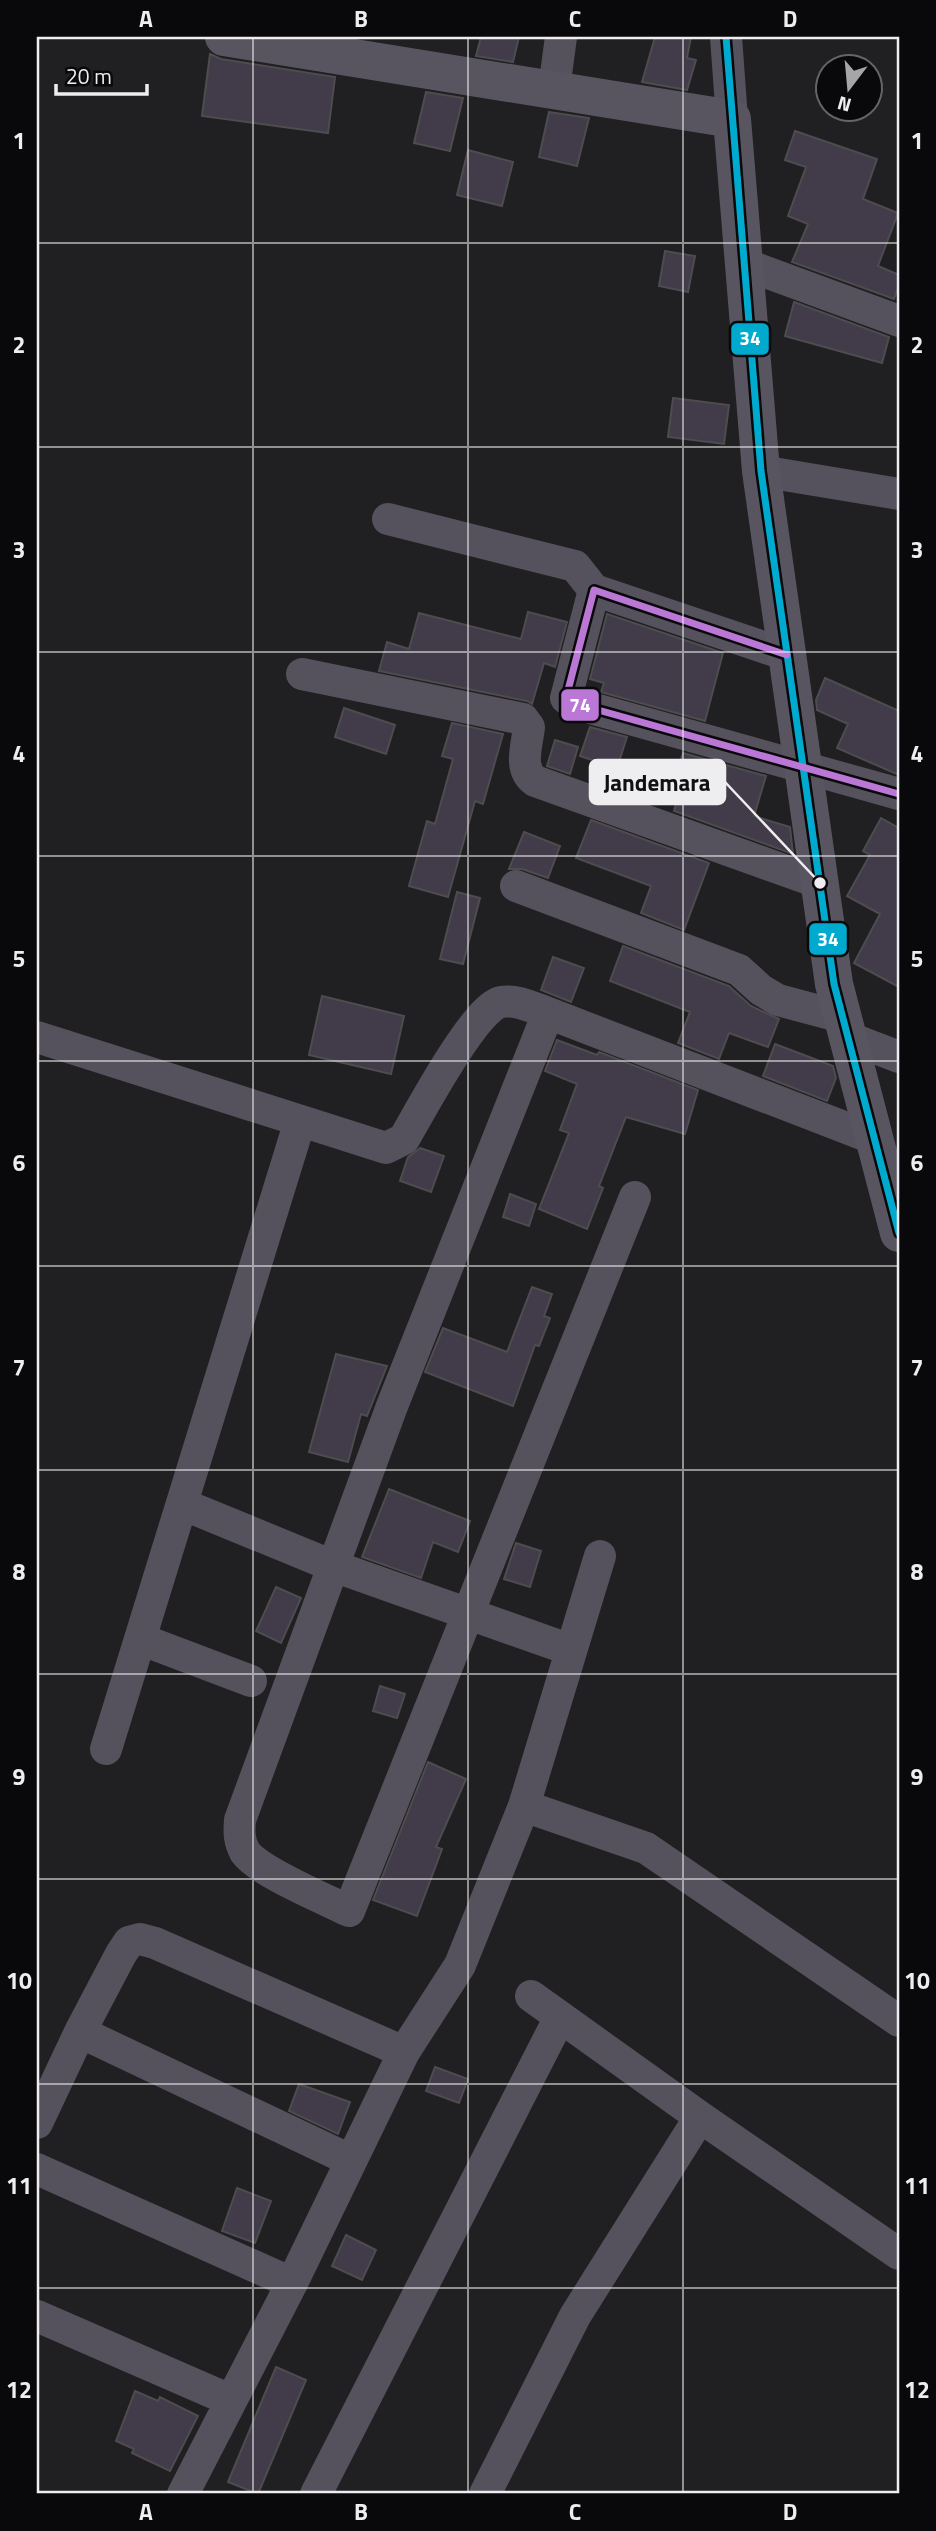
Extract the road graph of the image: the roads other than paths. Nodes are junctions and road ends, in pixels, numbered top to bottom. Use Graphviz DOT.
graph roads {
  1 [pos="224,37"];
  2 [pos="561,37"];
  3 [pos="726,37"];
  4 [pos="306,42"];
  5 [pos="554,89"];
  6 [pos="732,119"];
  7 [pos="744,264"];
  8 [pos="899,321"];
  9 [pos="761,471"];
  10 [pos="899,495"];
  11 [pos="388,519"];
  12 [pos="594,590"];
  13 [pos="788,655"];
  14 [pos="302,674"];
  15 [pos="803,768"];
  16 [pos="899,794"];
  17 [pos="820,883"];
  18 [pos="516,886"];
  19 [pos="548,1013"];
  20 [pos="845,1027"];
  21 [pos="37,1037"];
  22 [pos="899,1057"];
  23 [pos="300,1121"];
  24 [pos="875,1139"];
  25 [pos="635,1198"];
  26 [pos="899,1233"];
  27 [pos="182,1504"];
  28 [pos="600,1556"];
  29 [pos="334,1566"];
  30 [pos="468,1614"];
  31 [pos="140,1639"];
  32 [pos="571,1650"];
  33 [pos="251,1681"];
  34 [pos="106,1749"];
  35 [pos="524,1806"];
  36 [pos="531,1996"];
  37 [pos="559,2017"];
  38 [pos="899,2021"];
  39 [pos="79,2032"];
  40 [pos="404,2052"];
  41 [pos="700,2117"];
  42 [pos="37,2123"];
  43 [pos="350,2160"];
  44 [pos="37,2169"];
  45 [pos="899,2254"];
  46 [pos="292,2283"];
  47 [pos="37,2316"];
  48 [pos="230,2400"];
  49 [pos="183,2494"];
  50 [pos="316,2494"];
  51 [pos="485,2494"];
  1 -- 4 [label="street"];
  2 -- 5 [label="street"];
  3 -- 6 [label="street"];
  4 -- 5 [label="street"];
  5 -- 6 [label="street"];
  6 -- 7 [label="street"];
  7 -- 8 [label="street"];
  7 -- 9 [label="street"];
  9 -- 10 [label="street"];
  9 -- 13 [label="street"];
  11 -- 12 [label="street"];
  12 -- 13 [label="street"];
  12 -- 15 [label="street"];
  13 -- 15 [label="street"];
  14 -- 17 [label="street"];
  15 -- 16 [label="street"];
  15 -- 17 [label="street"];
  17 -- 20 [label="street"];
  18 -- 20 [label="street"];
  19 -- 23 [label="street"];
  19 -- 24 [label="street"];
  19 -- 29 [label="street"];
  20 -- 22 [label="street"];
  20 -- 24 [label="street"];
  21 -- 23 [label="street"];
  23 -- 27 [label="street"];
  24 -- 26 [label="street"];
  25 -- 30 [label="street"];
  27 -- 29 [label="street"];
  27 -- 31 [label="street"];
  28 -- 32 [label="street"];
  29 -- 30 [label="street"];
  29 -- 30 [label="street"];
  30 -- 32 [label="street"];
  31 -- 33 [label="street"];
  31 -- 34 [label="street"];
  32 -- 35 [label="street"];
  35 -- 38 [label="street"];
  35 -- 40 [label="street"];
  36 -- 37 [label="street"];
  37 -- 41 [label="street"];
  37 -- 50 [label="street"];
  39 -- 40 [label="street"];
  39 -- 42 [label="street"];
  39 -- 43 [label="street"];
  40 -- 43 [label="street"];
  41 -- 45 [label="street"];
  41 -- 51 [label="street"];
  43 -- 46 [label="street"];
  44 -- 46 [label="street"];
  46 -- 48 [label="street"];
  47 -- 48 [label="street"];
  48 -- 49 [label="street"];
}
